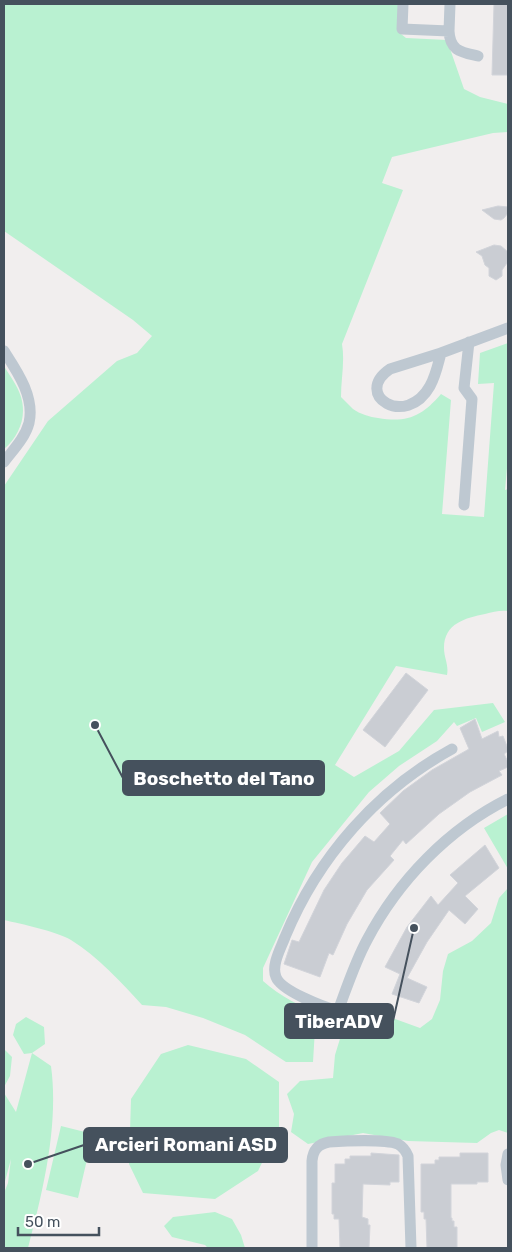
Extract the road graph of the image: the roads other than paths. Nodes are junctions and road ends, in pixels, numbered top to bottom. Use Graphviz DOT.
graph roads {
  1 [pos="403,4"];
  2 [pos="450,4"];
  3 [pos="449,31"];
  4 [pos="478,56"];
  5 [pos="508,328"];
  6 [pos="470,342"];
  7 [pos="4,351"];
  8 [pos="441,352"];
  9 [pos="4,462"];
  10 [pos="464,506"];
  11 [pos="452,749"];
  12 [pos="508,799"];
  13 [pos="508,1154"];
  14 [pos="508,1180"];
  15 [pos="312,1248"];
  16 [pos="411,1248"];
  1 -- 3 [label="street"];
  2 -- 3 [label="street"];
  3 -- 4 [label="street"];
  5 -- 6 [label="street"];
  6 -- 8 [label="street"];
  6 -- 10 [label="street"];
  7 -- 9 [label="street"];
  8 -- 8 [label="street"];
  11 -- 12 [label="street"];
  13 -- 14 [label="street"];
  15 -- 16 [label="street"];
}
